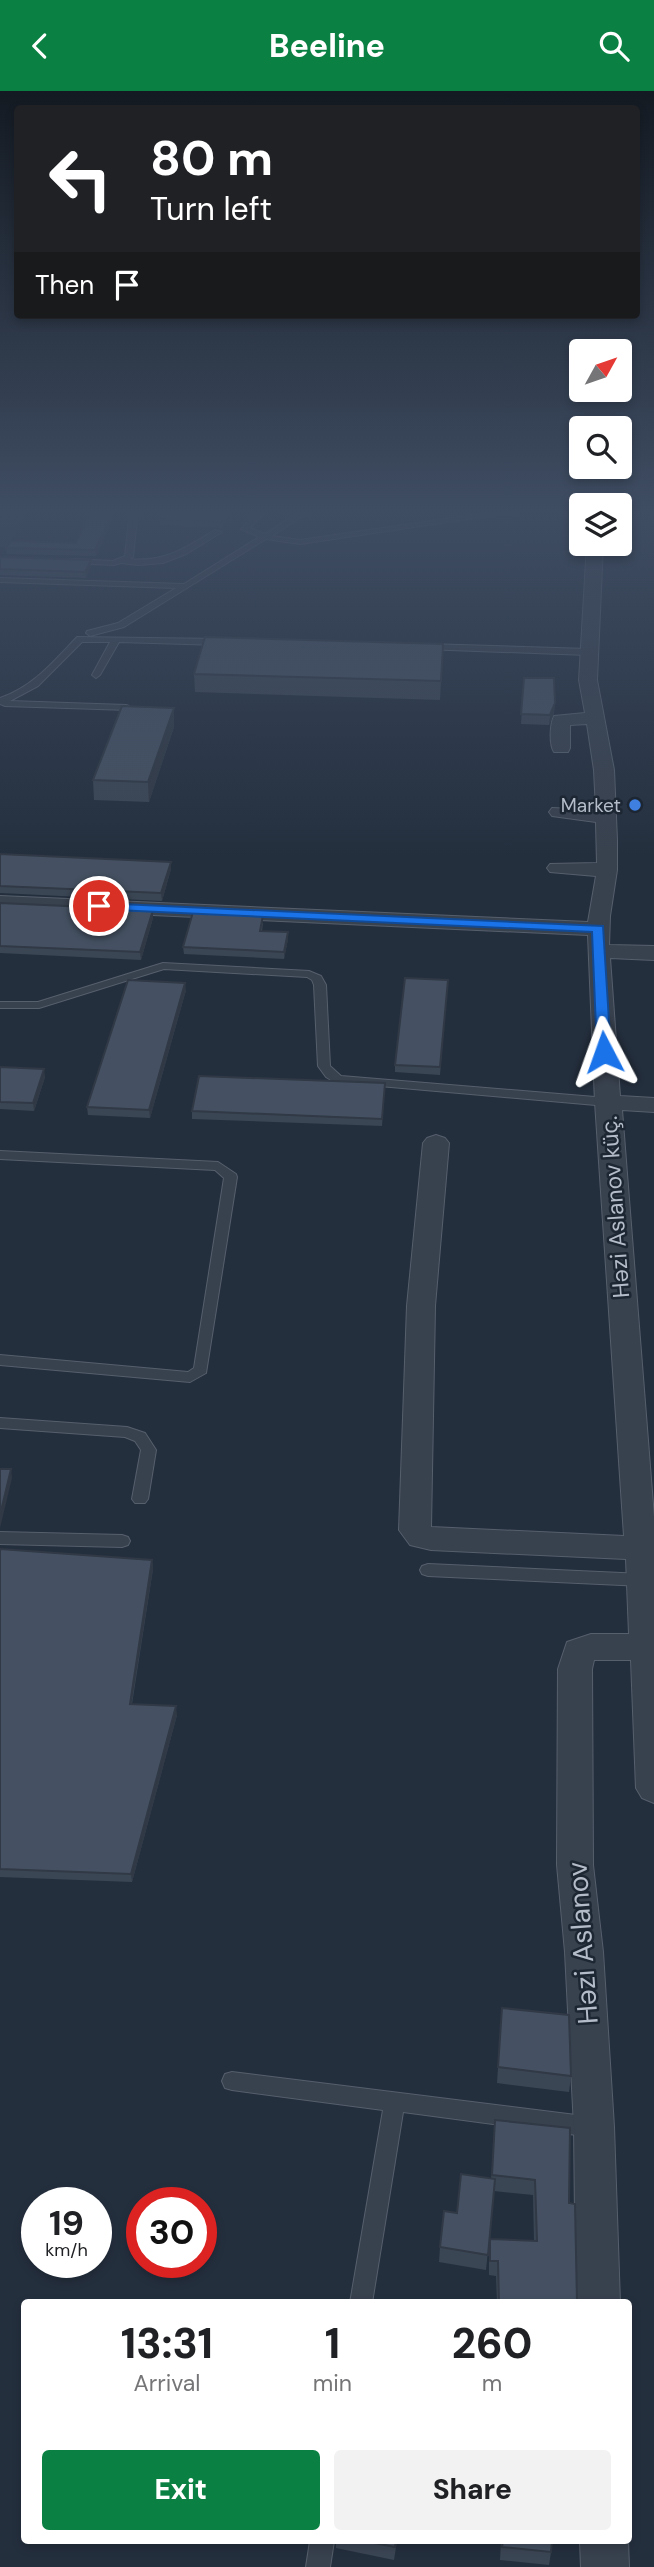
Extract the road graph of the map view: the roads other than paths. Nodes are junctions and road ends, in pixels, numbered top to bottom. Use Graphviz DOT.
graph roads {
  1 [pos="122,625"];
  2 [pos="590,625"];
  3 [pos="80,639"];
  4 [pos="116,639"];
  5 [pos="236,643"];
  6 [pos="412,647"];
  7 [pos="588,652"];
  8 [pos="96,675"];
  9 [pos="0,702"];
  10 [pos="126,708"];
  11 [pos="594,718"];
  12 [pos="561,748"];
  13 [pos="559,812"];
  14 [pos="606,817"];
  15 [pos="557,868"];
  16 [pos="607,870"];
  17 [pos="0,902"];
  18 [pos="598,940"];
  19 [pos="654,953"];
  20 [pos="0,1006"];
  21 [pos="607,1102"];
  22 [pos="654,1105"];
  23 [pos="436,1143"];
  24 [pos="0,1155"];
  25 [pos="0,1360"];
  26 [pos="0,1423"];
  27 [pos="140,1499"];
  28 [pos="0,1538"];
  29 [pos="122,1541"];
  30 [pos="640,1548"];
  31 [pos="428,1570"];
  32 [pos="643,1580"];
  33 [pos="646,1647"];
  34 [pos="654,1788"];
  35 [pos="232,2081"];
  36 [pos="394,2103"];
  37 [pos="594,2127"];
  38 [pos="362,2299"];
  39 [pos="598,2299"];
  40 [pos="322,2544"];
  41 [pos="604,2544"];
  42 [pos="318,2567"];
  43 [pos="605,2567"];
  1 -- 3 [label="lane"];
  2 -- 7 [label="street, Həzi Aslanov küç."];
  3 -- 4 [label="lane"];
  3 -- 9 [label="lane"];
  4 -- 5 [label="lane"];
  4 -- 8 [label="lane"];
  6 -- 7 [label="lane"];
  7 -- 11 [label="street, Həzi Aslanov küç."];
  9 -- 10 [label="lane"];
  11 -- 12 [label="street"];
  11 -- 14 [label="street, Həzi Aslanov küç."];
  13 -- 14 [label="street"];
  14 -- 16 [label="street, Həzi Aslanov küç."];
  15 -- 16 [label="street"];
  16 -- 18 [label="street, Həzi Aslanov küç."];
  17 -- 18 [label="street"];
  18 -- 19 [label="street"];
  18 -- 21 [label="street, Həzi Aslanov küç."];
  20 -- 21 [label="lane"];
  21 -- 22 [label="street"];
  21 -- 30 [label="street, Həzi Aslanov küç."];
  23 -- 30 [label="street"];
  24 -- 25 [label="lane"];
  26 -- 27 [label="lane"];
  28 -- 29 [label="lane"];
  30 -- 32 [label="street, Həzi Aslanov küç."];
  31 -- 32 [label="lane"];
  32 -- 33 [label="street, Həzi Aslanov küç."];
  33 -- 34 [label="street, Həzi Aslanov küç."];
  33 -- 37 [label="street, Həzi Aslanov"];
  35 -- 36 [label="lane"];
  36 -- 37 [label="lane"];
  36 -- 38 [label="lane"];
  37 -- 39 [label="street, Həzi Aslanov"];
  40 -- 42 [label="lane"];
  41 -- 43 [label="street"];
}
